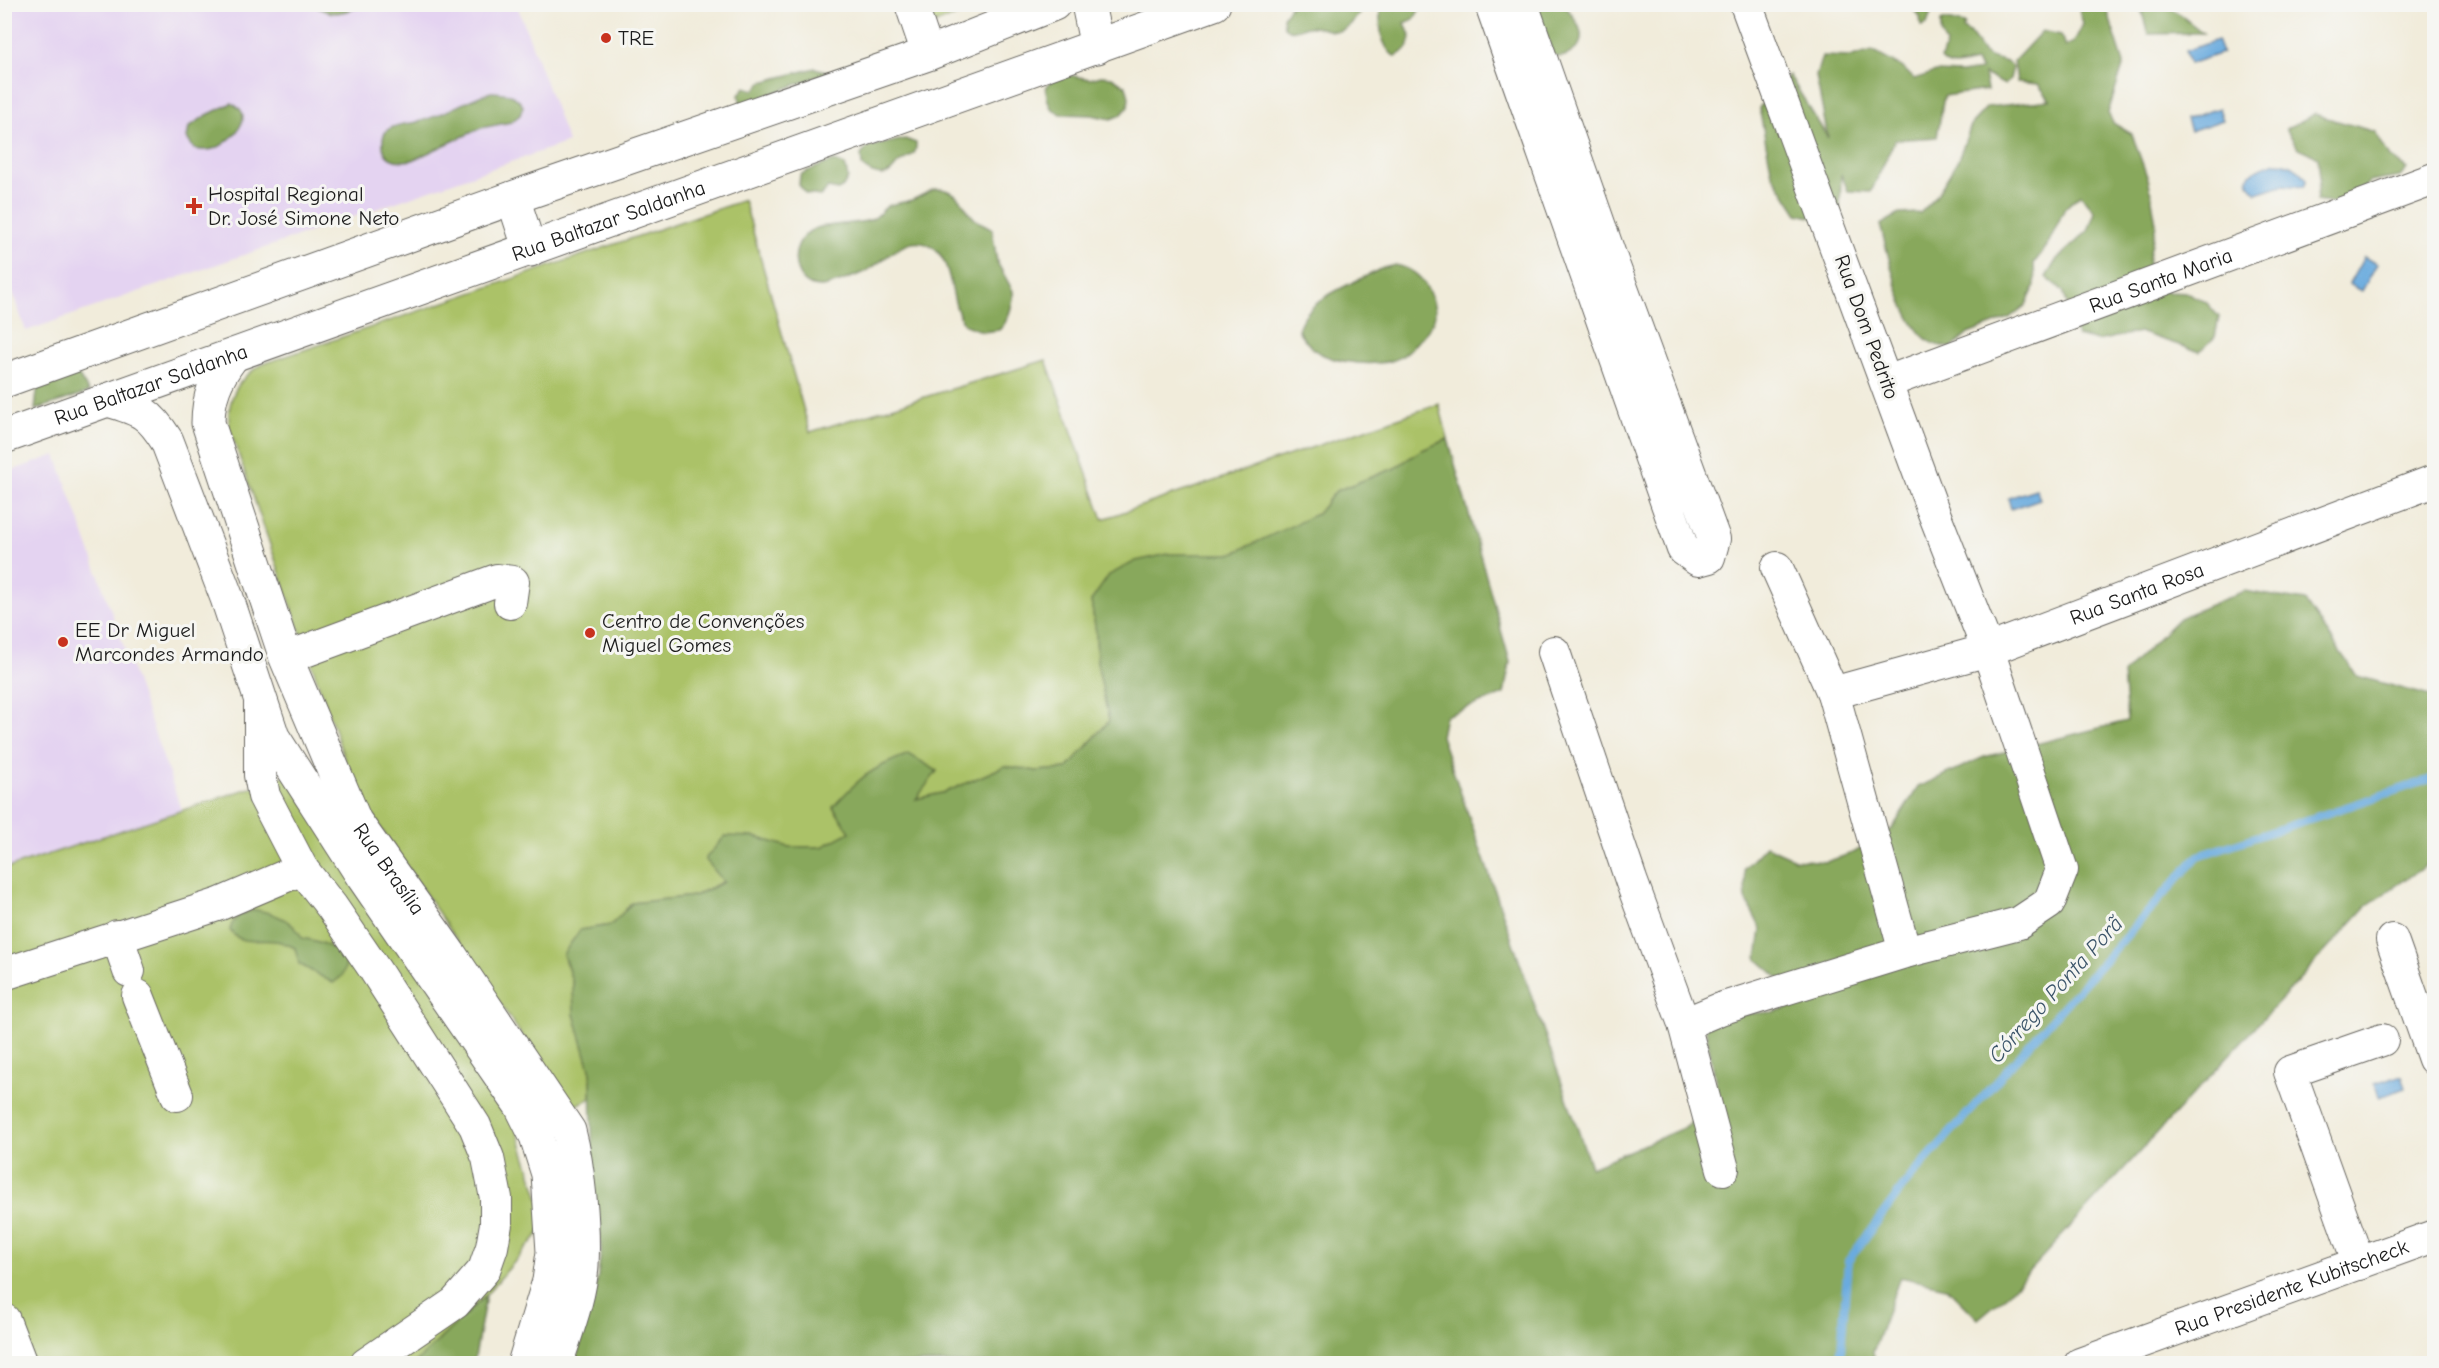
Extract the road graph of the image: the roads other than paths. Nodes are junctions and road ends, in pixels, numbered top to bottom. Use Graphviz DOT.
graph roads {
  1 [pos="912,4"];
  2 [pos="1054,4"];
  3 [pos="1088,4"];
  4 [pos="1214,4"];
  5 [pos="1491,4"];
  6 [pos="1522,4"];
  7 [pos="1746,4"];
  8 [pos="1097,47"];
  9 [pos="928,54"];
  10 [pos="2434,179"];
  11 [pos="513,198"];
  12 [pos="530,250"];
  13 [pos="1599,269"];
  14 [pos="232,357"];
  15 [pos="4,381"];
  16 [pos="1887,382"];
  17 [pos="108,400"];
  18 [pos="5,434"];
  19 [pos="2434,481"];
  20 [pos="1777,568"];
  21 [pos="261,587"];
  22 [pos="226,598"];
  23 [pos="510,603"];
  24 [pos="1988,650"];
  25 [pos="1554,652"];
  26 [pos="286,658"];
  27 [pos="1833,693"];
  28 [pos="260,696"];
  29 [pos="302,869"];
  30 [pos="117,936"];
  31 [pos="2392,940"];
  32 [pos="1905,952"];
  33 [pos="4,974"];
  34 [pos="1684,1024"];
  35 [pos="2382,1040"];
  36 [pos="2434,1059"];
  37 [pos="177,1095"];
  38 [pos="1724,1169"];
  39 [pos="2434,1236"];
  40 [pos="2359,1264"];
  41 [pos="4,1320"];
  42 [pos="2134,1355"];
  43 [pos="21,1364"];
  44 [pos="366,1364"];
  45 [pos="524,1364"];
  46 [pos="556,1364"];
  47 [pos="2080,1364"];
  1 -- 9 [label="street"];
  2 -- 9 [label="main road"];
  3 -- 8 [label="main road"];
  4 -- 8 [label="main road, Rua Baltazar Saldanha"];
  5 -- 13 [label="street"];
  6 -- 13 [label="street"];
  7 -- 16 [label="street, Rua Dom Pedrito"];
  8 -- 12 [label="main road, Rua Baltazar Saldanha"];
  9 -- 11 [label="main road"];
  10 -- 16 [label="street, Rua Santa Maria"];
  11 -- 12 [label="main road"];
  11 -- 15 [label="main road"];
  12 -- 14 [label="main road, Rua Baltazar Saldanha"];
  13 -- 13 [label="street"];
  14 -- 17 [label="main road, Rua Baltazar Saldanha"];
  14 -- 21 [label="main road, Rua Brasília"];
  16 -- 24 [label="street, Rua Dom Pedrito"];
  17 -- 18 [label="main road, Rua Baltazar Saldanha"];
  17 -- 22 [label="main road, Rua Brasília"];
  19 -- 24 [label="street, Rua Santa Rosa"];
  20 -- 27 [label="street"];
  21 -- 22 [label="street"];
  21 -- 26 [label="main road, Rua Brasília"];
  22 -- 28 [label="main road, Rua Brasília"];
  23 -- 26 [label="street"];
  24 -- 27 [label="street, Rua Santa Rosa"];
  24 -- 32 [label="street, Rua Dom Pedrito"];
  25 -- 34 [label="street"];
  26 -- 46 [label="main road, Rua Brasília"];
  27 -- 32 [label="street"];
  28 -- 29 [label="street"];
  28 -- 45 [label="main road, Rua Brasília"];
  29 -- 30 [label="street"];
  29 -- 44 [label="street"];
  30 -- 33 [label="street"];
  30 -- 37 [label="street"];
  31 -- 36 [label="street"];
  32 -- 34 [label="street, Rua Dom Pedrito"];
  34 -- 38 [label="street"];
  35 -- 40 [label="street"];
  39 -- 40 [label="street, Rua Presidente Kubitscheck"];
  40 -- 42 [label="street, Rua Presidente Kubitscheck"];
  41 -- 43 [label="street"];
  42 -- 47 [label="street, Rua Presidente Kubitscheck"];
}
